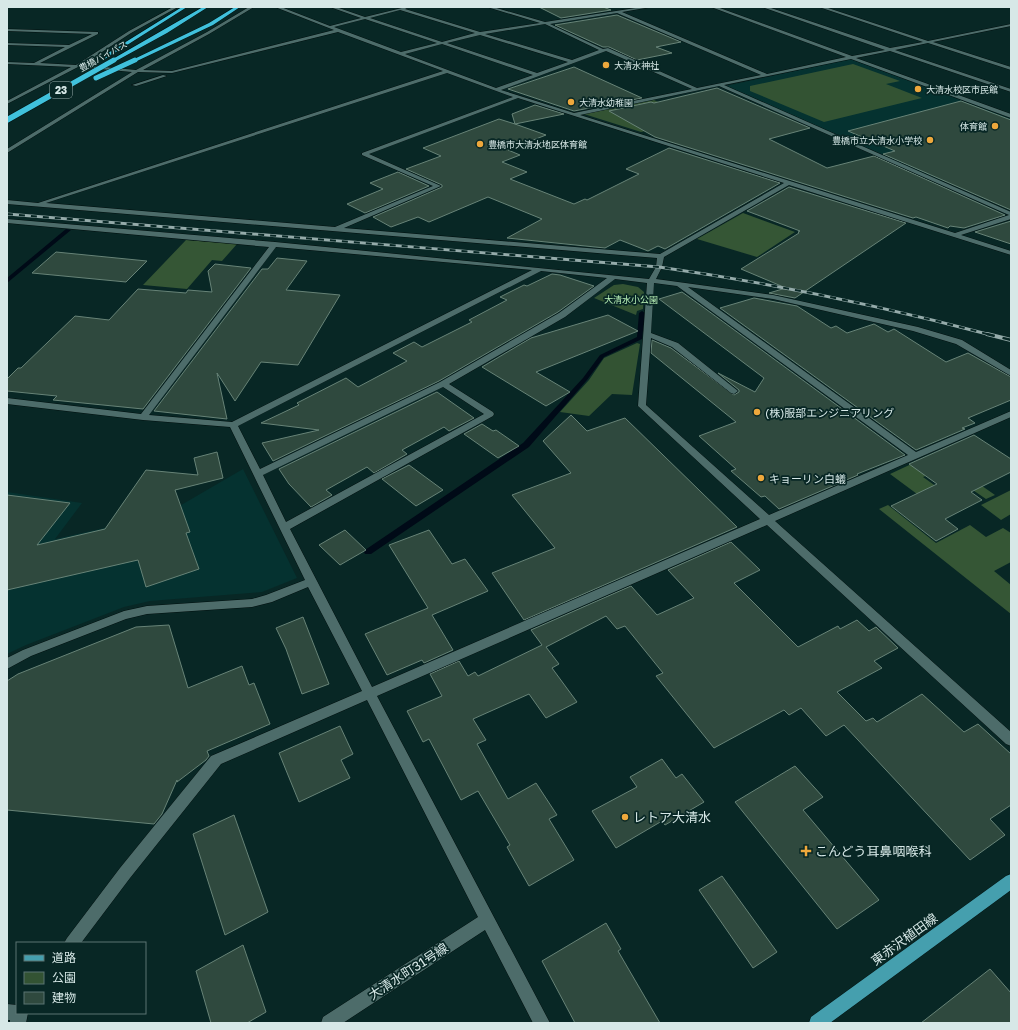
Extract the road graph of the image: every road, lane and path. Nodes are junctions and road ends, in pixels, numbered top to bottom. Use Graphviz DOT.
graph roads {
  1 [pos="176,7"];
  2 [pos="185,7"];
  3 [pos="206,7"];
  4 [pos="238,7"];
  5 [pos="252,7"];
  6 [pos="277,7"];
  7 [pos="332,7"];
  8 [pos="409,7"];
  9 [pos="489,7"];
  10 [pos="649,7"];
  11 [pos="713,7"];
  12 [pos="764,7"];
  13 [pos="821,7"];
  14 [pos="400,9"];
  15 [pos="618,12"];
  16 [pos="365,18"];
  17 [pos="544,23"];
  18 [pos="1011,25"];
  19 [pos="329,27"];
  20 [pos="7,30"];
  21 [pos="339,30"];
  22 [pos="481,33"];
  23 [pos="928,42"];
  24 [pos="441,43"];
  25 [pos="7,44"];
  26 [pos="69,46"];
  27 [pos="889,49"];
  28 [pos="602,50"];
  29 [pos="400,54"];
  30 [pos="850,58"];
  31 [pos="574,62"];
  32 [pos="7,63"];
  33 [pos="35,64"];
  34 [pos="78,66"];
  35 [pos="1011,69"];
  36 [pos="137,71"];
  37 [pos="183,71"];
  38 [pos="446,72"];
  39 [pos="539,75"];
  40 [pos="766,75"];
  41 [pos="134,85"];
  42 [pos="720,85"];
  43 [pos="496,90"];
  44 [pos="698,90"];
  45 [pos="1011,91"];
  46 [pos="517,97"];
  47 [pos="47,98"];
  48 [pos="7,103"];
  49 [pos="574,114"];
  50 [pos="1011,116"];
  51 [pos="7,119"];
  52 [pos="7,151"];
  53 [pos="790,182"];
  54 [pos="7,202"];
  55 [pos="35,205"];
  56 [pos="1011,214"];
  57 [pos="1011,217"];
  58 [pos="7,221"];
  59 [pos="19,222"];
  60 [pos="334,230"];
  61 [pos="7,231"];
  62 [pos="955,235"];
  63 [pos="275,244"];
  64 [pos="1011,255"];
  65 [pos="661,256"];
  66 [pos="540,269"];
  67 [pos="613,277"];
  68 [pos="651,281"];
  69 [pos="679,284"];
  70 [pos="647,334"];
  71 [pos="1011,374"];
  72 [pos="443,384"];
  73 [pos="734,391"];
  74 [pos="7,401"];
  75 [pos="1011,414"];
  76 [pos="143,417"];
  77 [pos="233,424"];
  78 [pos="915,456"];
  79 [pos="258,474"];
  80 [pos="767,520"];
  81 [pos="284,528"];
  82 [pos="312,582"];
  83 [pos="7,664"];
  84 [pos="370,693"];
  85 [pos="1011,740"];
  86 [pos="1011,881"];
  87 [pos="488,919"];
  88 [pos="73,942"];
  89 [pos="329,1023"];
  90 [pos="542,1023"];
  91 [pos="817,1023"];
  1 -- 34 [label="street"];
  2 -- 51 [label="highway, 23, bridge"];
  3 -- 47 [label="highway, 豊橋バイパス / 23, bridge"];
  4 -- 47 [label="highway, 23, bridge"];
  5 -- 36 [label="street"];
  6 -- 19 [label="street"];
  7 -- 16 [label="street"];
  8 -- 14 [label="street"];
  9 -- 17 [label="street"];
  10 -- 15 [label="street"];
  11 -- 30 [label="street"];
  12 -- 27 [label="street"];
  13 -- 23 [label="street"];
  14 -- 16 [label="street"];
  14 -- 22 [label="street"];
  15 -- 17 [label="street"];
  15 -- 40 [label="street"];
  16 -- 19 [label="street"];
  16 -- 24 [label="street"];
  17 -- 22 [label="street"];
  17 -- 28 [label="street"];
  18 -- 23 [label="street"];
  19 -- 21 [label="street"];
  20 -- 26 [label="street"];
  21 -- 29 [label="street"];
  21 -- 37 [label="street"];
  22 -- 24 [label="street"];
  22 -- 31 [label="street"];
  23 -- 27 [label="street"];
  23 -- 35 [label="street"];
  24 -- 29 [label="street"];
  24 -- 39 [label="street"];
  25 -- 26 [label="street"];
  26 -- 33 [label="street"];
  27 -- 30 [label="street"];
  27 -- 45 [label="street"];
  28 -- 31 [label="street"];
  28 -- 44 [label="street"];
  29 -- 38 [label="street"];
  30 -- 40 [label="street"];
  30 -- 50 [label="street"];
  31 -- 39 [label="street"];
  32 -- 33 [label="street"];
  33 -- 34 [label="street"];
  34 -- 36 [label="street"];
  34 -- 48 [label="street"];
  36 -- 37 [label="street"];
  36 -- 52 [label="street"];
  37 -- 41 [label="street"];
  38 -- 43 [label="street"];
  38 -- 55 [label="street"];
  39 -- 43 [label="street"];
  40 -- 42 [label="street"];
  42 -- 44 [label="street"];
  42 -- 56 [label="street"];
  43 -- 46 [label="street"];
  44 -- 49 [label="street"];
  46 -- 49 [label="street"];
  46 -- 60 [label="street"];
  47 -- 51 [label="highway, 豊橋バイパス / 23, bridge"];
  49 -- 53 [label="street"];
  53 -- 62 [label="street"];
  53 -- 65 [label="street"];
  54 -- 55 [label="street"];
  55 -- 60 [label="street"];
  57 -- 62 [label="street"];
  58 -- 59 [label="street"];
  59 -- 61 [label="street"];
  59 -- 63 [label="street"];
  60 -- 65 [label="street"];
  62 -- 64 [label="street"];
  63 -- 66 [label="street"];
  63 -- 76 [label="street"];
  65 -- 68 [label="street"];
  66 -- 67 [label="street"];
  66 -- 77 [label="street"];
  67 -- 68 [label="street"];
  67 -- 72 [label="street"];
  68 -- 69 [label="street"];
  68 -- 70 [label="street"];
  69 -- 71 [label="street"];
  69 -- 78 [label="street"];
  70 -- 73 [label="street"];
  70 -- 80 [label="street"];
  72 -- 79 [label="street"];
  72 -- 81 [label="street"];
  74 -- 76 [label="street"];
  75 -- 78 [label="street"];
  76 -- 77 [label="street"];
  77 -- 79 [label="street"];
  78 -- 80 [label="street"];
  79 -- 81 [label="street"];
  80 -- 84 [label="street"];
  80 -- 85 [label="street"];
  81 -- 82 [label="street"];
  82 -- 83 [label="street"];
  82 -- 84 [label="street"];
  84 -- 87 [label="street"];
  84 -- 88 [label="street"];
  86 -- 91 [label="main road, 東赤沢植田線"];
  87 -- 89 [label="street, 大清水町31号線"];
  87 -- 90 [label="street"];
}
